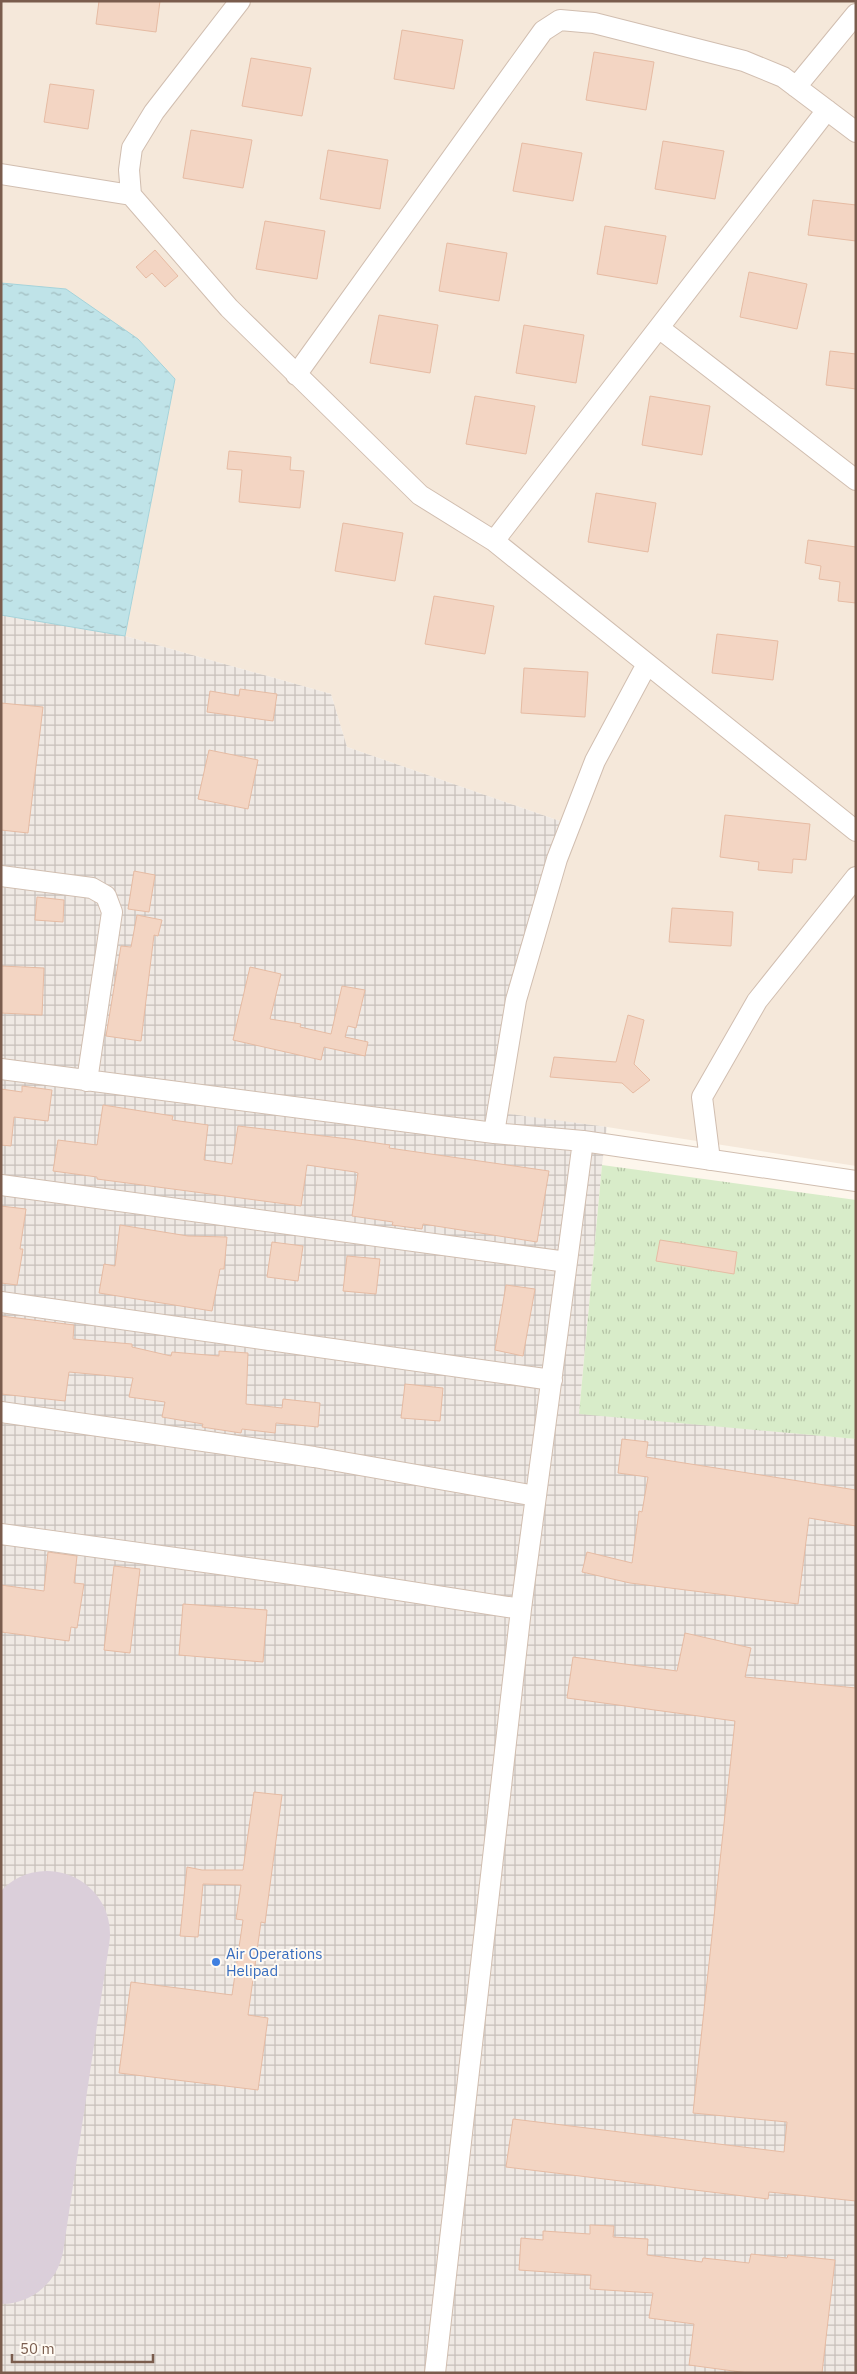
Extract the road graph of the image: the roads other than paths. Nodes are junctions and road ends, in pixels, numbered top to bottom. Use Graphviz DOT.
graph roads {
  1 [pos="240,1"];
  2 [pos="856,14"];
  3 [pos="796,87"];
  4 [pos="827,110"];
  5 [pos="856,132"];
  6 [pos="1,174"];
  7 [pos="131,195"];
  8 [pos="660,328"];
  9 [pos="296,375"];
  10 [pos="856,480"];
  11 [pos="494,541"];
  12 [pos="647,664"];
  13 [pos="856,831"];
  14 [pos="1,876"];
  15 [pos="856,877"];
  16 [pos="1,1069"];
  17 [pos="87,1080"];
  18 [pos="494,1133"];
  19 [pos="583,1141"];
  20 [pos="710,1160"];
  21 [pos="856,1181"];
  22 [pos="1,1185"];
  23 [pos="567,1262"];
  24 [pos="1,1302"];
  25 [pos="552,1380"];
  26 [pos="1,1412"];
  27 [pos="536,1496"];
  28 [pos="1,1534"];
  29 [pos="521,1609"];
  30 [pos="435,2373"];
  1 -- 7 [label="street"];
  2 -- 3 [label="street"];
  3 -- 4 [label="street"];
  3 -- 9 [label="street"];
  4 -- 5 [label="street"];
  4 -- 8 [label="street"];
  6 -- 7 [label="street"];
  7 -- 9 [label="street"];
  8 -- 10 [label="street"];
  8 -- 11 [label="street"];
  9 -- 11 [label="street"];
  11 -- 12 [label="street"];
  12 -- 13 [label="street"];
  12 -- 18 [label="street"];
  14 -- 17 [label="street"];
  15 -- 20 [label="street"];
  16 -- 17 [label="street"];
  17 -- 18 [label="street"];
  18 -- 19 [label="street"];
  19 -- 20 [label="street"];
  19 -- 23 [label="street"];
  20 -- 21 [label="street"];
  22 -- 23 [label="street"];
  23 -- 25 [label="street"];
  24 -- 25 [label="street"];
  25 -- 27 [label="street"];
  26 -- 27 [label="street"];
  27 -- 29 [label="street"];
  28 -- 29 [label="street"];
  29 -- 30 [label="street"];
}
